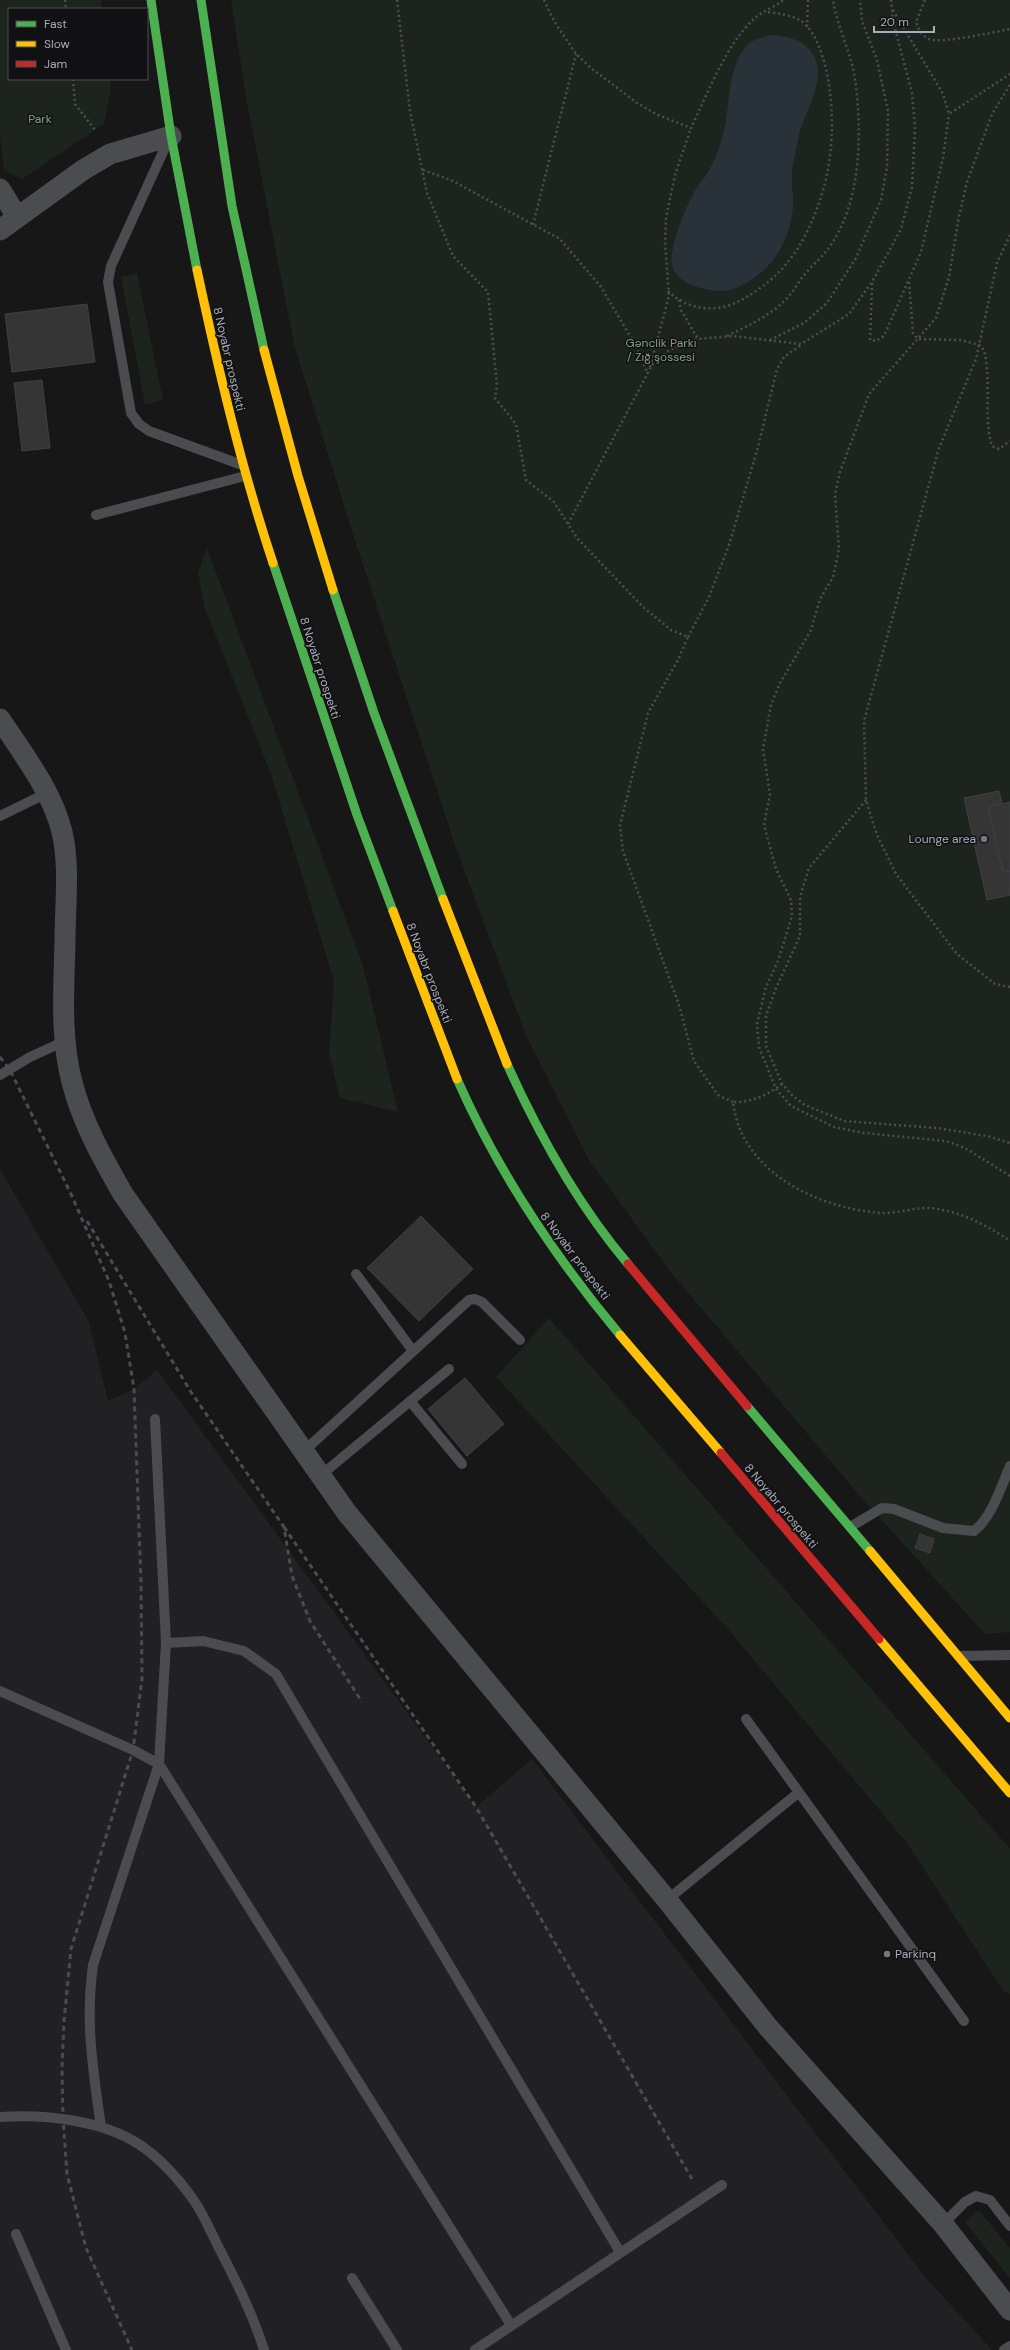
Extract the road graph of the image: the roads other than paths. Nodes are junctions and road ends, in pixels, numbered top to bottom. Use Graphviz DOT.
graph roads {
  1 [pos="151,0"];
  2 [pos="201,0"];
  3 [pos="171,136"];
  4 [pos="0,189"];
  5 [pos="17,217"];
  6 [pos="0,230"];
  7 [pos="242,465"];
  8 [pos="245,476"];
  9 [pos="96,515"];
  10 [pos="0,719"];
  11 [pos="48,793"];
  12 [pos="0,816"];
  13 [pos="65,1041"];
  14 [pos="0,1075"];
  15 [pos="356,1274"];
  16 [pos="520,1340"];
  17 [pos="413,1351"];
  18 [pos="449,1369"];
  19 [pos="410,1401"];
  20 [pos="155,1419"];
  21 [pos="303,1452"];
  22 [pos="462,1464"];
  23 [pos="1010,1466"];
  24 [pos="320,1476"];
  25 [pos="850,1527"];
  26 [pos="166,1643"];
  27 [pos="1010,1655"];
  28 [pos="957,1656"];
  29 [pos="0,1691"];
  30 [pos="1010,1718"];
  31 [pos="746,1719"];
  32 [pos="159,1764"];
  33 [pos="798,1793"];
  34 [pos="1010,1793"];
  35 [pos="667,1900"];
  36 [pos="964,2022"];
  37 [pos="0,2116"];
  38 [pos="101,2127"];
  39 [pos="722,2185"];
  40 [pos="943,2224"];
  41 [pos="1010,2226"];
  42 [pos="16,2234"];
  43 [pos="620,2252"];
  44 [pos="352,2278"];
  45 [pos="1010,2310"];
  46 [pos="511,2325"];
  47 [pos="1010,2346"];
  48 [pos="66,2350"];
  49 [pos="264,2350"];
  50 [pos="397,2350"];
  51 [pos="475,2350"];
  52 [pos="1004,2350"];
  1 -- 3 [label="highway, 8 Noyabr prospekti"];
  2 -- 25 [label="highway"];
  3 -- 5 [label="street"];
  3 -- 7 [label="highway, 8 Noyabr prospekti"];
  3 -- 7 [label="lane"];
  4 -- 5 [label="street"];
  5 -- 6 [label="street"];
  7 -- 8 [label="highway, 8 Noyabr prospekti"];
  8 -- 9 [label="lane"];
  8 -- 34 [label="highway, 8 Noyabr prospekti"];
  10 -- 11 [label="street"];
  11 -- 12 [label="lane"];
  11 -- 13 [label="street"];
  13 -- 14 [label="lane"];
  13 -- 21 [label="street"];
  15 -- 17 [label="lane"];
  16 -- 17 [label="lane"];
  17 -- 21 [label="lane"];
  18 -- 19 [label="lane"];
  19 -- 22 [label="lane"];
  19 -- 24 [label="lane"];
  20 -- 26 [label="lane"];
  21 -- 24 [label="street"];
  23 -- 25 [label="lane"];
  24 -- 35 [label="street"];
  25 -- 28 [label="highway"];
  26 -- 32 [label="lane"];
  26 -- 43 [label="lane"];
  27 -- 28 [label="lane"];
  28 -- 30 [label="highway"];
  29 -- 32 [label="lane"];
  31 -- 33 [label="lane"];
  32 -- 38 [label="lane"];
  32 -- 46 [label="lane"];
  33 -- 35 [label="lane"];
  33 -- 36 [label="lane"];
  35 -- 40 [label="street"];
  37 -- 38 [label="lane"];
  38 -- 49 [label="lane"];
  39 -- 43 [label="lane"];
  40 -- 41 [label="lane"];
  40 -- 45 [label="street"];
  42 -- 48 [label="lane"];
  43 -- 46 [label="lane"];
  44 -- 50 [label="lane"];
  46 -- 51 [label="lane"];
  47 -- 52 [label="lane"];
}
